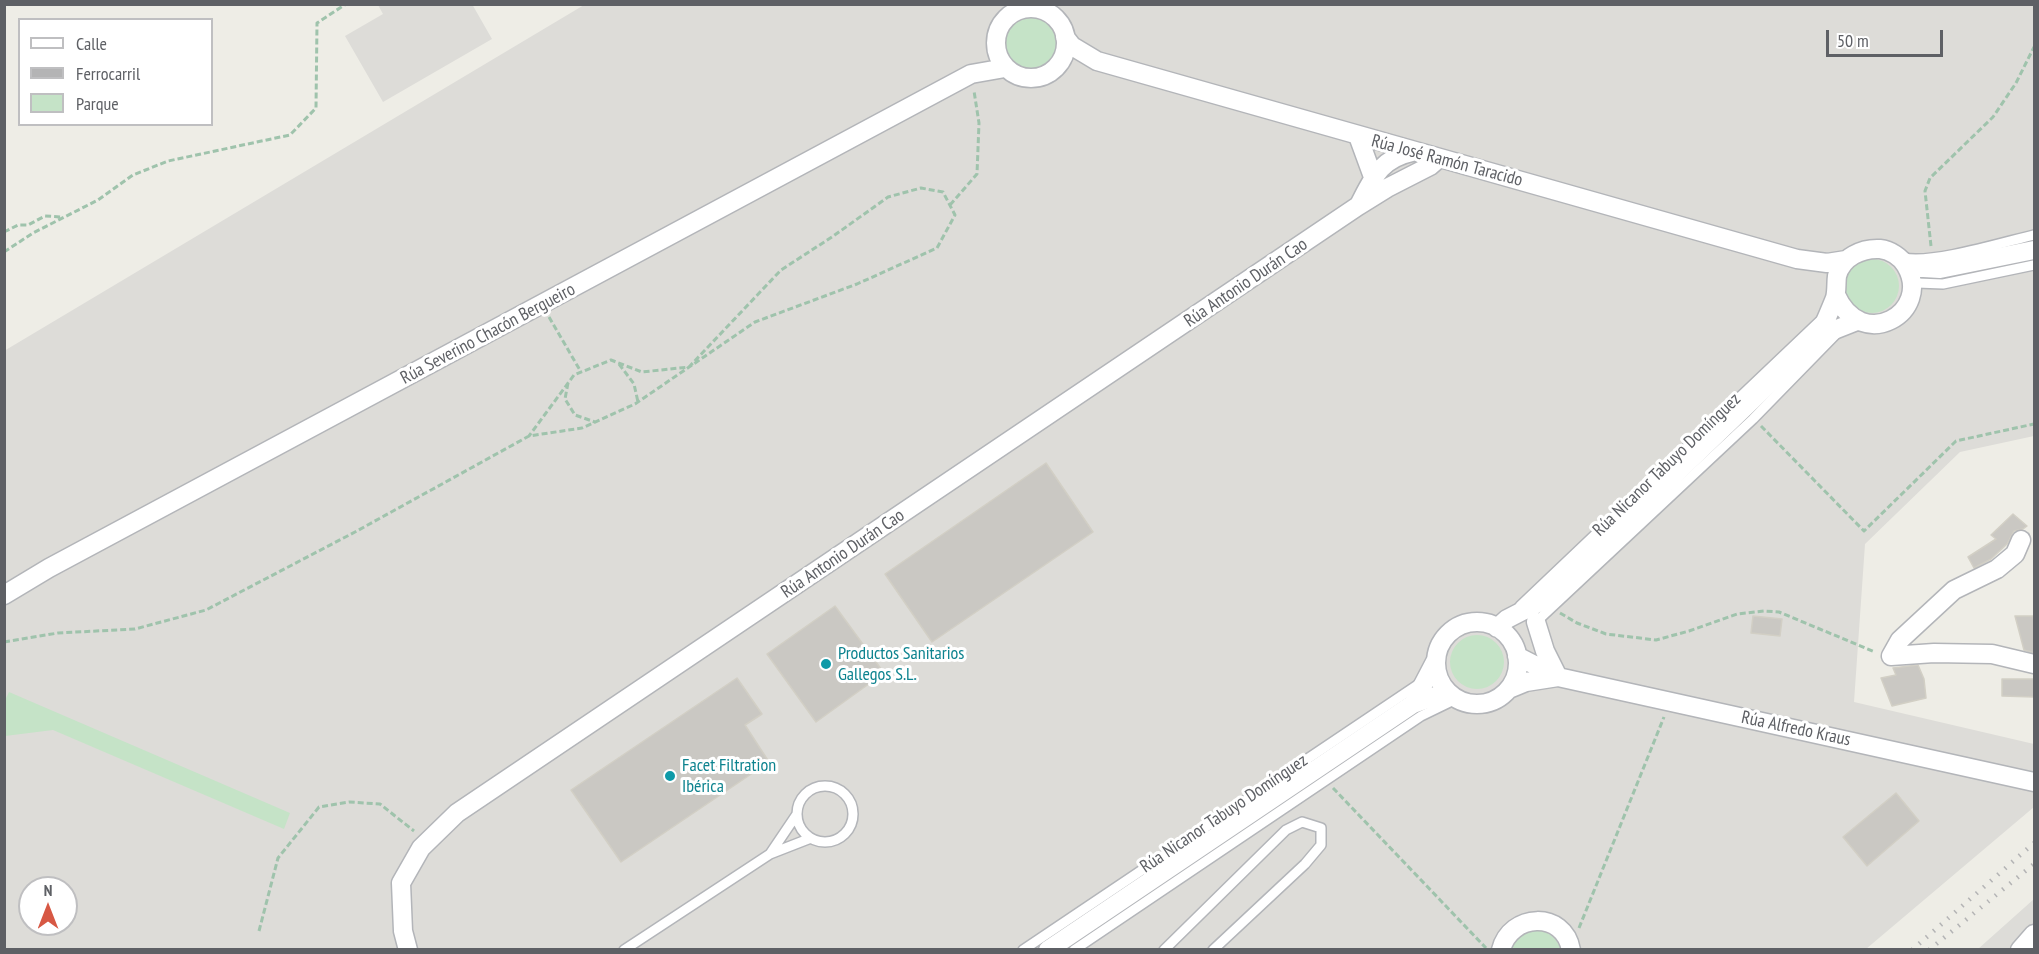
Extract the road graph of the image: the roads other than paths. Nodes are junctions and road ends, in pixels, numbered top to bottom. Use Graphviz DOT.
graph roads {
  1 [pos="1030,6"];
  2 [pos="1051,10"];
  3 [pos="1065,37"];
  4 [pos="995,44"];
  5 [pos="1097,61"];
  6 [pos="1057,66"];
  7 [pos="1005,68"];
  8 [pos="971,74"];
  9 [pos="1358,136"];
  10 [pos="1412,152"];
  11 [pos="1438,159"];
  12 [pos="1380,182"];
  13 [pos="2034,235"];
  14 [pos="2034,250"];
  15 [pos="1797,259"];
  16 [pos="1846,260"];
  17 [pos="1901,261"];
  18 [pos="1936,263"];
  19 [pos="2034,265"];
  20 [pos="1914,285"];
  21 [pos="1836,290"];
  22 [pos="1829,312"];
  23 [pos="1851,323"];
  24 [pos="1819,336"];
  25 [pos="2021,540"];
  26 [pos="4,595"];
  27 [pos="1548,604"];
  28 [pos="1536,622"];
  29 [pos="1502,623"];
  30 [pos="1515,650"];
  31 [pos="1436,660"];
  32 [pos="2034,664"];
  33 [pos="1558,677"];
  34 [pos="1426,679"];
  35 [pos="1509,689"];
  36 [pos="1452,695"];
  37 [pos="1413,704"];
  38 [pos="2034,782"];
  39 [pos="797,814"];
  40 [pos="811,838"];
  41 [pos="770,854"];
  42 [pos="2034,934"];
  43 [pos="1088,946"];
  44 [pos="408,950"];
  45 [pos="624,950"];
  46 [pos="1023,950"];
  47 [pos="1048,950"];
  48 [pos="1074,950"];
  49 [pos="1164,950"];
  50 [pos="1213,950"];
  51 [pos="1501,950"];
  52 [pos="1571,950"];
  53 [pos="2020,950"];
  1 -- 2 [label="street"];
  1 -- 4 [label="street"];
  2 -- 3 [label="street"];
  3 -- 5 [label="street, Rúa José Ramón Taracido"];
  3 -- 6 [label="street"];
  4 -- 7 [label="street"];
  4 -- 8 [label="street, Rúa Severino Chacón Bergueiro"];
  5 -- 6 [label="street, Rúa José Ramón Taracido"];
  5 -- 9 [label="street, Rúa José Ramón Taracido"];
  6 -- 7 [label="street"];
  7 -- 8 [label="street, Rúa Severino Chacón Bergueiro"];
  8 -- 26 [label="street, Rúa Severino Chacón Bergueiro"];
  9 -- 10 [label="street, Rúa José Ramón Taracido"];
  9 -- 12 [label="street"];
  10 -- 11 [label="street, Rúa José Ramón Taracido"];
  10 -- 12 [label="street, Rúa Antonio Durán Cao"];
  11 -- 12 [label="street, Rúa Antonio Durán Cao"];
  11 -- 15 [label="street, Rúa José Ramón Taracido"];
  12 -- 44 [label="street, Rúa Antonio Durán Cao"];
  13 -- 18 [label="lane"];
  14 -- 18 [label="street"];
  15 -- 16 [label="street, Rúa José Ramón Taracido"];
  15 -- 21 [label="street, Rúa José Ramón Taracido"];
  16 -- 17 [label="street"];
  16 -- 21 [label="street"];
  17 -- 18 [label="street"];
  17 -- 20 [label="street"];
  18 -- 20 [label="street"];
  19 -- 20 [label="lane"];
  20 -- 23 [label="street"];
  21 -- 22 [label="street, Rúa Nicanor Tabuyo Domínguez"];
  21 -- 23 [label="street"];
  22 -- 24 [label="street, Rúa Nicanor Tabuyo Domínguez"];
  22 -- 29 [label="lane, Rúa Nicanor Tabuyo Domínguez"];
  23 -- 24 [label="street, Rúa Nicanor Tabuyo Domínguez"];
  23 -- 27 [label="lane, Rúa Nicanor Tabuyo Domínguez"];
  24 -- 27 [label="street, Rúa Nicanor Tabuyo Domínguez"];
  25 -- 32 [label="street"];
  27 -- 28 [label="street, Rúa Nicanor Tabuyo Domínguez"];
  27 -- 29 [label="street, Rúa Nicanor Tabuyo Domínguez"];
  28 -- 30 [label="street, Rúa Nicanor Tabuyo Domínguez"];
  28 -- 33 [label="street"];
  29 -- 30 [label="street"];
  29 -- 31 [label="street"];
  30 -- 33 [label="street, Rúa Alfredo Kraus"];
  30 -- 35 [label="street"];
  31 -- 34 [label="street, Rúa Nicanor Tabuyo Domínguez"];
  31 -- 36 [label="street"];
  33 -- 35 [label="street, Rúa Alfredo Kraus"];
  33 -- 38 [label="street, Rúa Alfredo Kraus"];
  34 -- 37 [label="street, Rúa Nicanor Tabuyo Domínguez"];
  34 -- 46 [label="lane, Rúa Nicanor Tabuyo Domínguez"];
  35 -- 36 [label="street"];
  36 -- 37 [label="street, Rúa Nicanor Tabuyo Domínguez"];
  36 -- 43 [label="lane, Rúa Nicanor Tabuyo Domínguez"];
  37 -- 47 [label="street, Rúa Nicanor Tabuyo Domínguez"];
  39 -- 40 [label="lane"];
  39 -- 40 [label="lane"];
  39 -- 41 [label="lane"];
  40 -- 41 [label="lane"];
  41 -- 45 [label="lane"];
  42 -- 53 [label="street"];
  43 -- 48 [label="lane, Rúa Nicanor Tabuyo Domínguez"];
  49 -- 50 [label="lane"];
  51 -- 52 [label="street"];
}
